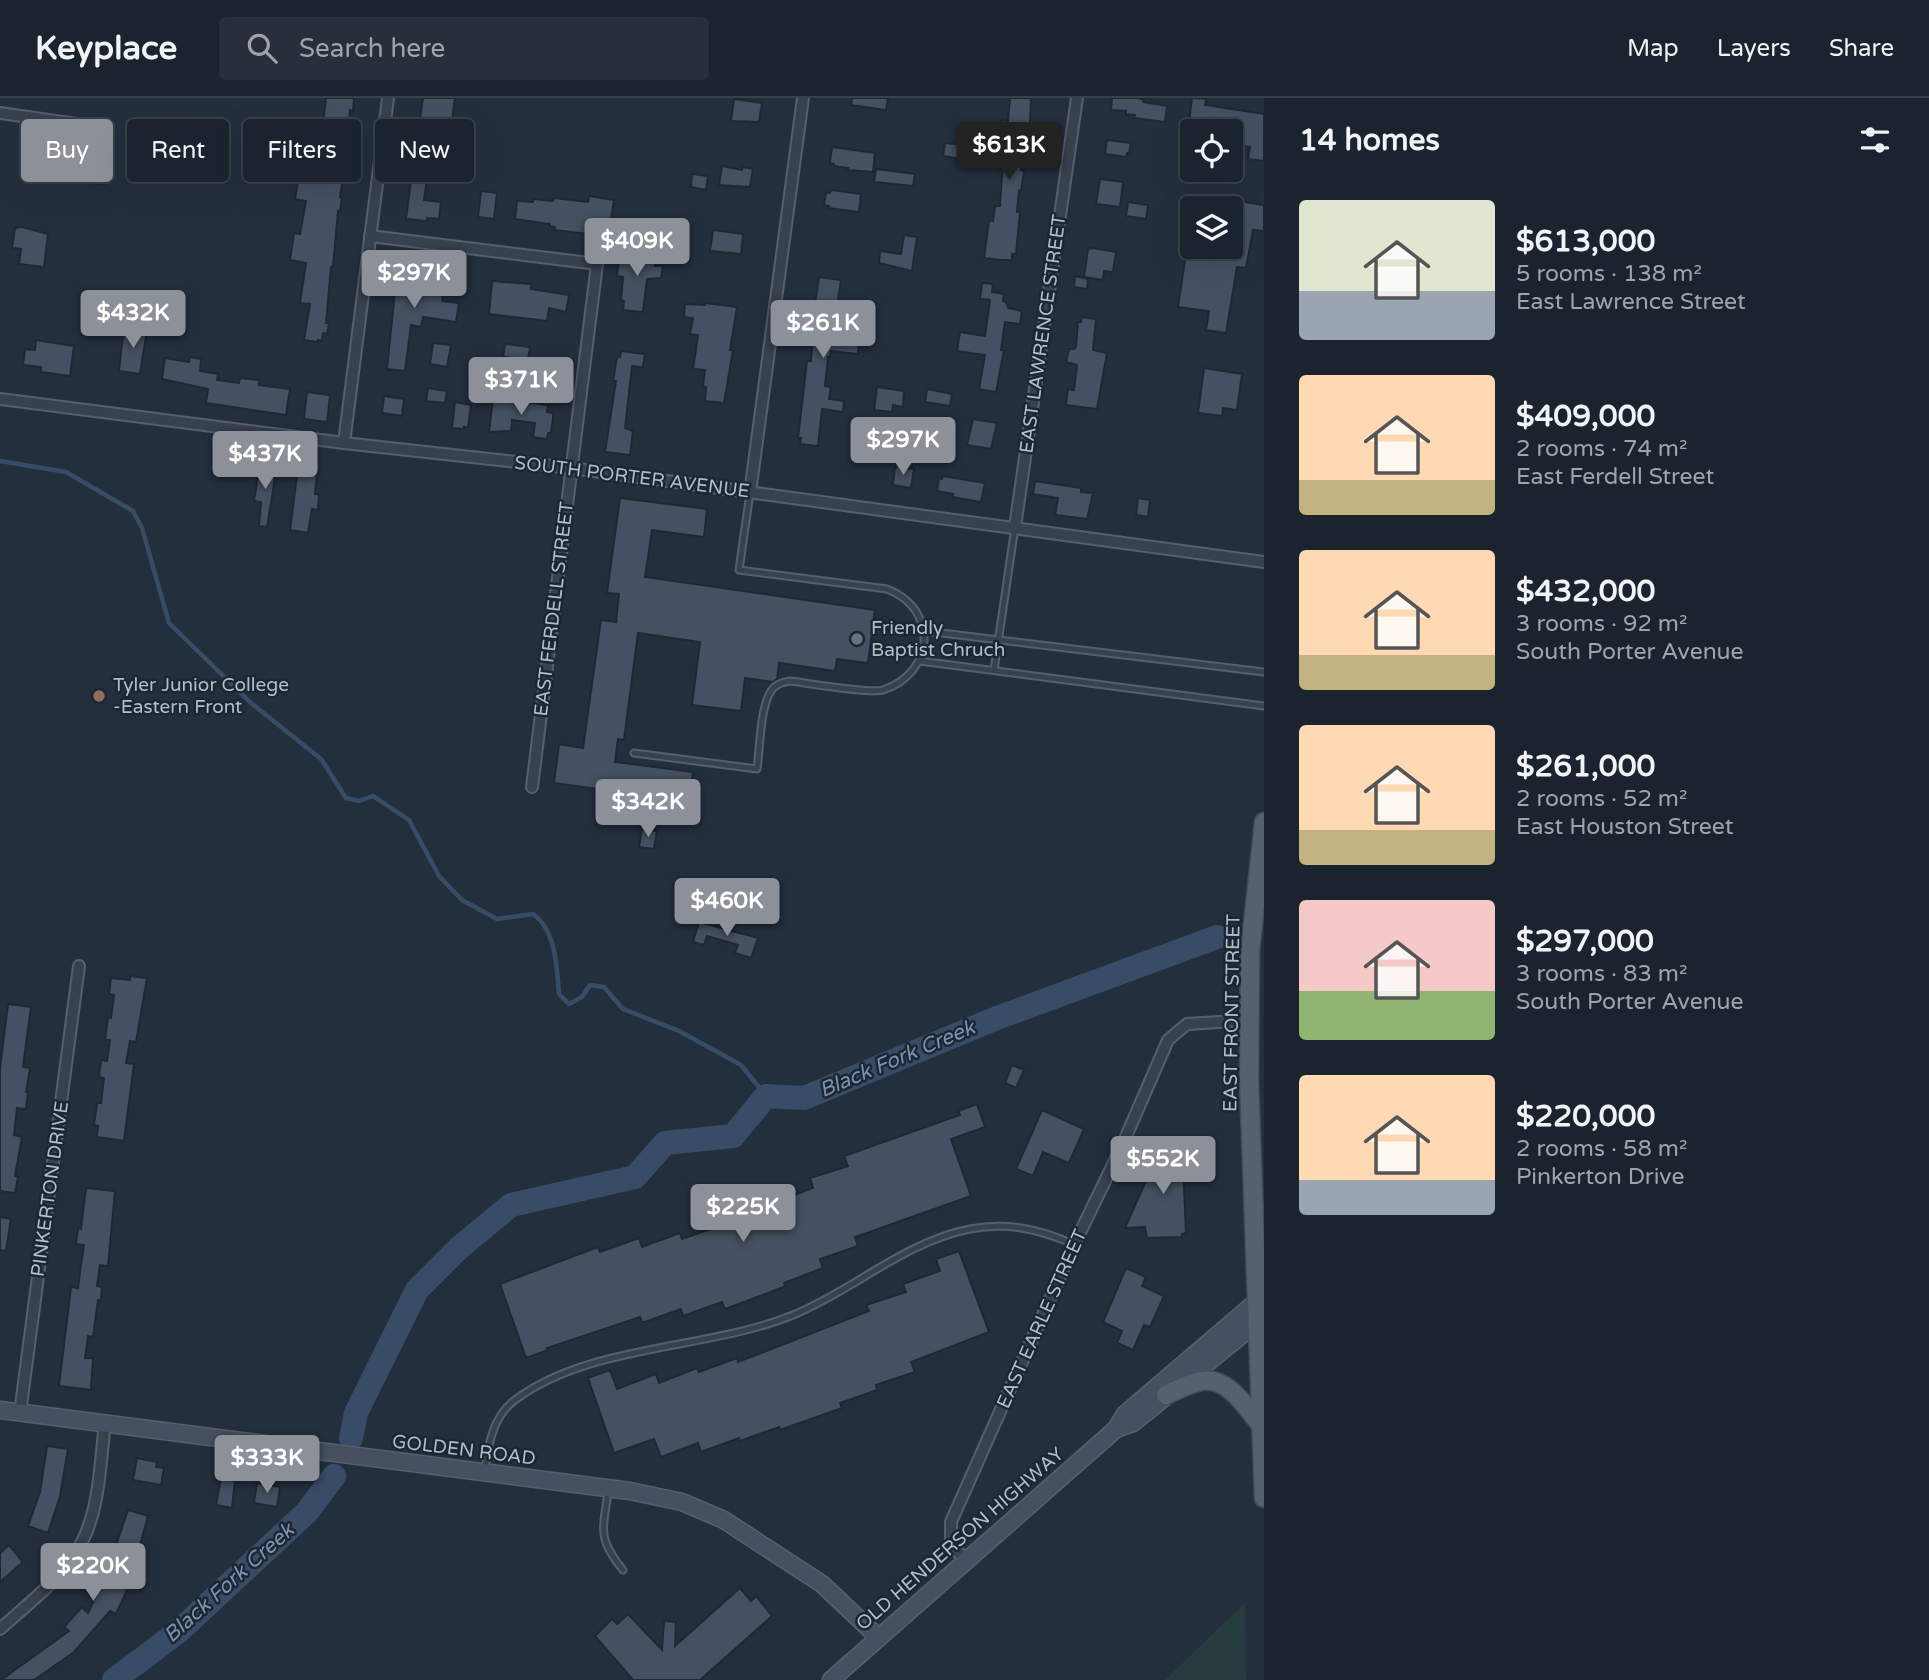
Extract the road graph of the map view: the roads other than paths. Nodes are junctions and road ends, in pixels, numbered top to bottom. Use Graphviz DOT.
graph roads {
  1 [pos="388,98"];
  2 [pos="803,98"];
  3 [pos="1077,98"];
  4 [pos="0,113"];
  5 [pos="42,119"];
  6 [pos="370,236"];
  7 [pos="0,399"];
  8 [pos="344,443"];
  9 [pos="571,468"];
  10 [pos="750,493"];
  11 [pos="1015,527"];
  12 [pos="1264,562"];
  13 [pos="925,631"];
  14 [pos="998,640"];
  15 [pos="920,661"];
  16 [pos="994,670"];
  17 [pos="1264,672"];
  18 [pos="1264,706"];
  19 [pos="634,753"];
  20 [pos="531,788"];
  21 [pos="1264,822"];
  22 [pos="1262,854"];
  23 [pos="79,966"];
  24 [pos="1250,1020"];
  25 [pos="1259,1211"];
  26 [pos="1074,1245"];
  27 [pos="1261,1308"];
  28 [pos="1166,1395"];
  29 [pos="0,1410"];
  30 [pos="20,1413"];
  31 [pos="105,1424"];
  32 [pos="1262,1425"];
  33 [pos="1116,1429"];
  34 [pos="484,1474"];
  35 [pos="608,1488"];
  36 [pos="1264,1498"];
  37 [pos="966,1561"];
  38 [pos="623,1570"];
  39 [pos="0,1629"];
  40 [pos="879,1638"];
  41 [pos="831,1680"];
  1 -- 6 [label="street"];
  2 -- 10 [label="street"];
  3 -- 11 [label="street, EAST LAWRENCE STREET"];
  4 -- 5 [label="street"];
  6 -- 8 [label="street"];
  6 -- 9 [label="street, EAST FERDELL STREET"];
  7 -- 8 [label="street, SOUTH PORTER AVENUE"];
  8 -- 9 [label="street, SOUTH PORTER AVENUE"];
  9 -- 10 [label="street, SOUTH PORTER AVENUE"];
  9 -- 20 [label="street, EAST FERDELL STREET"];
  10 -- 11 [label="street, SOUTH PORTER AVENUE"];
  10 -- 13 [label="lane"];
  11 -- 12 [label="street, SOUTH PORTER AVENUE"];
  11 -- 14 [label="lane"];
  13 -- 14 [label="lane"];
  13 -- 15 [label="lane"];
  14 -- 16 [label="lane"];
  14 -- 17 [label="lane"];
  15 -- 16 [label="lane"];
  15 -- 19 [label="lane"];
  16 -- 18 [label="lane"];
  21 -- 22 [label="main road, EAST FRONT STREET"];
  22 -- 24 [label="main road, EAST FRONT STREET"];
  23 -- 30 [label="street, PINKERTON DRIVE"];
  24 -- 25 [label="main road, EAST FRONT STREET"];
  24 -- 26 [label="street, EAST EARLE STREET"];
  25 -- 27 [label="main road, EAST FRONT STREET"];
  26 -- 34 [label="lane"];
  26 -- 37 [label="street, EAST EARLE STREET"];
  27 -- 28 [label="street, OLD HENDERSON HIGHWAY"];
  27 -- 32 [label="main road, EAST FRONT STREET"];
  27 -- 33 [label="street, OLD HENDERSON HIGHWAY"];
  28 -- 32 [label="main road"];
  28 -- 33 [label="street, OLD HENDERSON HIGHWAY"];
  29 -- 30 [label="street, GOLDEN ROAD"];
  30 -- 31 [label="street, GOLDEN ROAD"];
  31 -- 34 [label="street, GOLDEN ROAD"];
  31 -- 39 [label="street"];
  32 -- 36 [label="main road, EAST FRONT STREET"];
  33 -- 37 [label="street, OLD HENDERSON HIGHWAY"];
  34 -- 35 [label="street, GOLDEN ROAD"];
  35 -- 38 [label="lane"];
  35 -- 40 [label="street, GOLDEN ROAD"];
  37 -- 40 [label="street, OLD HENDERSON HIGHWAY"];
  40 -- 41 [label="street, OLD HENDERSON HIGHWAY"];
}
